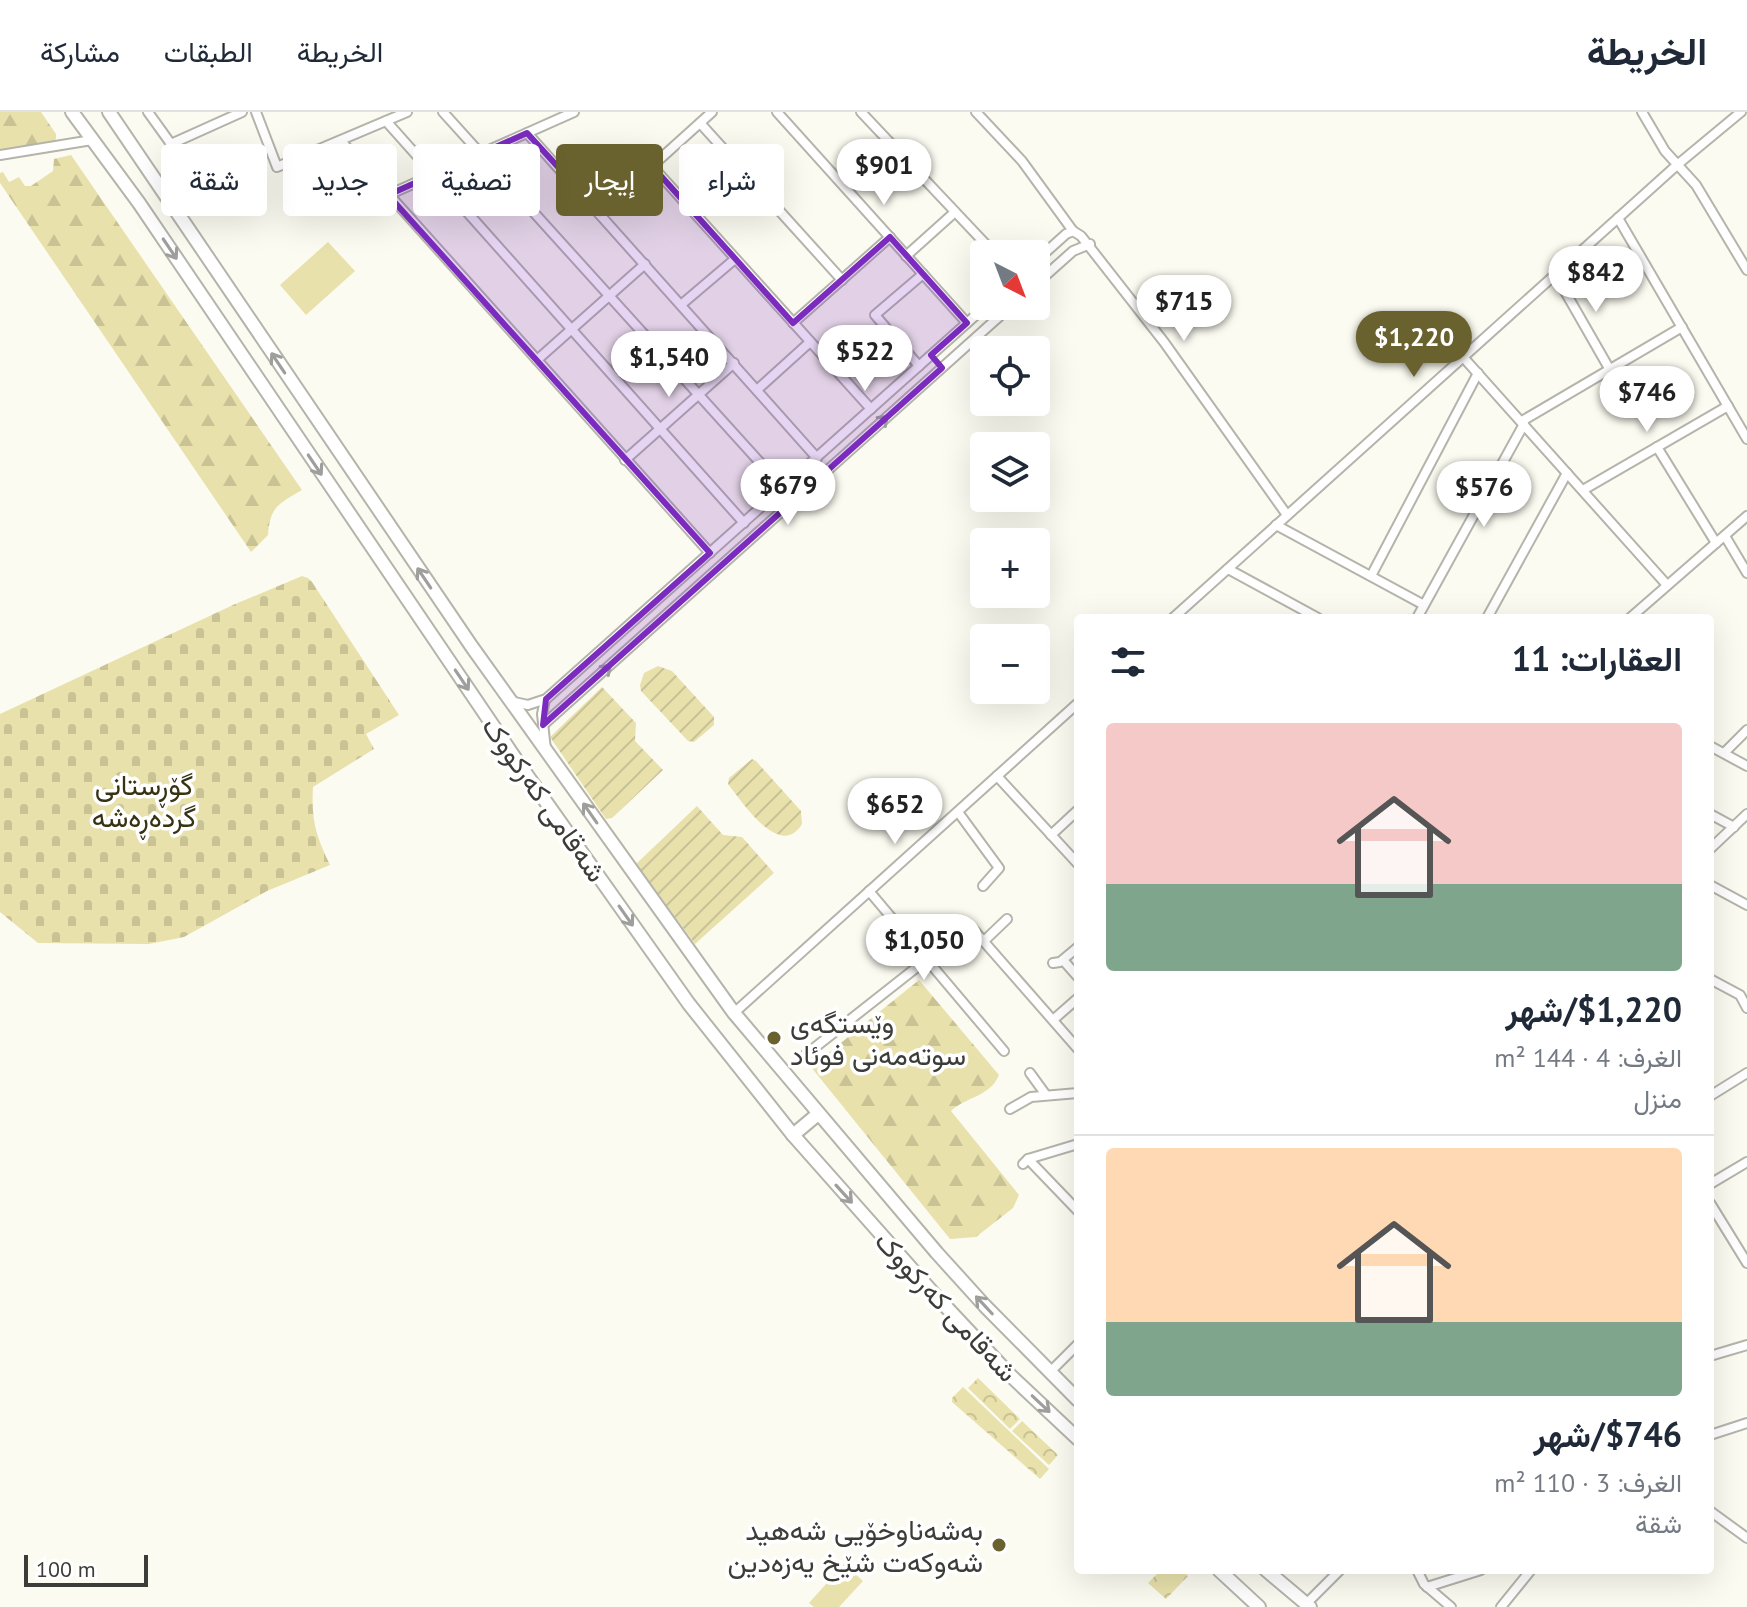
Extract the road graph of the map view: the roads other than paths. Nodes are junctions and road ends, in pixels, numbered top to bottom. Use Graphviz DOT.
graph roads {
  1 [pos="72,112"];
  2 [pos="109,112"];
  3 [pos="148,112"];
  4 [pos="242,112"];
  5 [pos="256,112"];
  6 [pos="405,112"];
  7 [pos="443,112"];
  8 [pos="574,112"];
  9 [pos="712,112"];
  10 [pos="777,112"];
  11 [pos="861,112"];
  12 [pos="976,112"];
  13 [pos="1642,112"];
  14 [pos="1741,112"];
  15 [pos="386,121"];
  16 [pos="700,123"];
  17 [pos="527,133"];
  18 [pos="92,140"];
  19 [pos="341,141"];
  20 [pos="344,144"];
  21 [pos="471,144"];
  22 [pos="501,144"];
  23 [pos="413,153"];
  24 [pos="0,155"];
  25 [pos="663,156"];
  26 [pos="556,165"];
  27 [pos="1677,165"];
  28 [pos="663,178"];
  29 [pos="161,191"];
  30 [pos="139,203"];
  31 [pos="397,205"];
  32 [pos="955,212"];
  33 [pos="178,216"];
  34 [pos="469,216"];
  35 [pos="536,216"];
  36 [pos="603,216"];
  37 [pos="1618,218"];
  38 [pos="1073,231"];
  39 [pos="890,237"];
  40 [pos="982,240"];
  41 [pos="1090,244"];
  42 [pos="1050,248"];
  43 [pos="906,256"];
  44 [pos="735,259"];
  45 [pos="645,264"];
  46 [pos="1747,270"];
  47 [pos="1050,271"];
  48 [pos="923,274"];
  49 [pos="1555,274"];
  50 [pos="842,280"];
  51 [pos="609,296"];
  52 [pos="682,304"];
  53 [pos="970,320"];
  54 [pos="995,320"];
  55 [pos="793,323"];
  56 [pos="967,323"];
  57 [pos="1682,327"];
  58 [pos="571,330"];
  59 [pos="810,342"];
  60 [pos="931,355"];
  61 [pos="1463,357"];
  62 [pos="537,360"];
  63 [pos="734,363"];
  64 [pos="919,366"];
  65 [pos="942,368"];
  66 [pos="1610,370"];
  67 [pos="1478,373"];
  68 [pos="758,389"];
  69 [pos="698,395"];
  70 [pos="1728,406"];
  71 [pos="871,409"];
  72 [pos="1523,423"];
  73 [pos="660,429"];
  74 [pos="1747,439"];
  75 [pos="1657,447"];
  76 [pos="817,458"];
  77 [pos="625,460"];
  78 [pos="1567,473"];
  79 [pos="783,488"];
  80 [pos="1583,490"];
  81 [pos="766,503"];
  82 [pos="777,515"];
  83 [pos="1287,515"];
  84 [pos="1747,516"];
  85 [pos="744,523"];
  86 [pos="1276,525"];
  87 [pos="1725,536"];
  88 [pos="1716,543"];
  89 [pos="710,553"];
  90 [pos="1228,569"];
  91 [pos="1747,573"];
  92 [pos="1371,576"];
  93 [pos="1667,585"];
  94 [pos="1424,605"];
  95 [pos="1181,614"];
  96 [pos="1311,614"];
  97 [pos="1419,614"];
  98 [pos="1489,614"];
  99 [pos="1634,614"];
  100 [pos="546,699"];
  101 [pos="510,701"];
  102 [pos="1074,707"];
  103 [pos="543,725"];
  104 [pos="1747,730"];
  105 [pos="1714,748"];
  106 [pos="546,750"];
  107 [pos="1724,753"];
  108 [pos="1747,766"];
  109 [pos="997,776"];
  110 [pos="958,812"];
  111 [pos="1074,814"];
  112 [pos="1747,814"];
  113 [pos="1714,816"];
  114 [pos="1734,827"];
  115 [pos="1051,835"];
  116 [pos="1714,845"];
  117 [pos="1074,860"];
  118 [pos="983,886"];
  119 [pos="1714,887"];
  120 [pos="869,891"];
  121 [pos="1745,901"];
  122 [pos="1007,919"];
  123 [pos="984,941"];
  124 [pos="1074,950"];
  125 [pos="926,960"];
  126 [pos="1063,960"];
  127 [pos="1053,963"];
  128 [pos="1074,972"];
  129 [pos="1714,981"];
  130 [pos="1743,992"];
  131 [pos="1074,1002"];
  132 [pos="1747,1008"];
  133 [pos="734,1013"];
  134 [pos="1053,1020"];
  135 [pos="1074,1044"];
  136 [pos="1004,1051"];
  137 [pos="804,1056"];
  138 [pos="1030,1073"];
  139 [pos="1747,1073"];
  140 [pos="1074,1093"];
  141 [pos="1714,1094"];
  142 [pos="1046,1095"];
  143 [pos="1010,1109"];
  144 [pos="818,1114"];
  145 [pos="793,1135"];
  146 [pos="1074,1145"];
  147 [pos="1747,1162"];
  148 [pos="1714,1182"];
  149 [pos="1074,1207"];
  150 [pos="1714,1209"];
  151 [pos="1747,1263"];
  152 [pos="1747,1345"];
  153 [pos="1074,1348"];
  154 [pos="1714,1355"];
  155 [pos="1049,1373"];
  156 [pos="1074,1396"];
  157 [pos="1747,1423"];
  158 [pos="1714,1434"];
  159 [pos="1074,1435"];
  160 [pos="1714,1514"];
  161 [pos="1747,1538"];
  162 [pos="1223,1574"];
  163 [pos="1271,1574"];
  164 [pos="1336,1574"];
  165 [pos="1419,1574"];
  166 [pos="1468,1574"];
  167 [pos="1528,1574"];
  168 [pos="1427,1587"];
  169 [pos="1308,1606"];
  170 [pos="1259,1607"];
  171 [pos="1451,1607"];
  172 [pos="1501,1607"];
  1 -- 18 [label="highway, شەقامی کەرکووک"];
  2 -- 29 [label="highway, شەقامی کەرکووک"];
  3 -- 4 [label="street"];
  5 -- 19 [label="street"];
  6 -- 15 [label="street"];
  7 -- 21 [label="street"];
  8 -- 17 [label="street"];
  9 -- 16 [label="street"];
  10 -- 39 [label="street"];
  11 -- 32 [label="street"];
  12 -- 38 [label="street"];
  13 -- 27 [label="street"];
  14 -- 27 [label="street"];
  15 -- 19 [label="street"];
  15 -- 23 [label="street"];
  16 -- 25 [label="street"];
  16 -- 50 [label="street"];
  17 -- 22 [label="street"];
  17 -- 26 [label="street"];
  18 -- 24 [label="street"];
  18 -- 30 [label="highway, شەقامی کەرکووک"];
  19 -- 20 [label="street"];
  27 -- 37 [label="street"];
  27 -- 46 [label="street"];
  28 -- 44 [label="street"];
  29 -- 30 [label="highway"];
  30 -- 145 [label="highway, شەقامی کەرکووک, one-way"];
  31 -- 62 [label="street"];
  32 -- 40 [label="street"];
  32 -- 43 [label="street"];
  101 -- 33 [label="highway, شەقامی کەرکووک, one-way"];
  34 -- 58 [label="street"];
  35 -- 51 [label="street"];
  36 -- 45 [label="street"];
  37 -- 49 [label="street"];
  37 -- 57 [label="street"];
  38 -- 41 [label="street"];
  38 -- 42 [label="street"];
  39 -- 43 [label="street"];
  39 -- 50 [label="street"];
  41 -- 47 [label="street"];
  41 -- 83 [label="street"];
  43 -- 48 [label="street"];
  44 -- 52 [label="street"];
  44 -- 55 [label="street"];
  45 -- 51 [label="street"];
  45 -- 52 [label="street"];
  48 -- 56 [label="street"];
  48 -- 64 [label="street"];
  49 -- 61 [label="street"];
  49 -- 66 [label="street"];
  50 -- 55 [label="street"];
  51 -- 58 [label="street"];
  51 -- 69 [label="street"];
  52 -- 63 [label="street"];
  53 -- 56 [label="street"];
  54 -- 65 [label="street"];
  55 -- 59 [label="street"];
  56 -- 60 [label="street"];
  57 -- 66 [label="street"];
  57 -- 70 [label="street"];
  58 -- 62 [label="street"];
  58 -- 73 [label="street"];
  59 -- 68 [label="street"];
  59 -- 71 [label="street"];
  60 -- 64 [label="street"];
  60 -- 65 [label="street"];
  61 -- 67 [label="street"];
  61 -- 83 [label="street"];
  62 -- 77 [label="street"];
  63 -- 68 [label="street"];
  63 -- 69 [label="street"];
  64 -- 71 [label="street"];
  82 -- 65 [label="street, one-way"];
  66 -- 72 [label="street"];
  67 -- 72 [label="street"];
  67 -- 92 [label="street"];
  68 -- 76 [label="street"];
  69 -- 73 [label="street"];
  69 -- 79 [label="street"];
  70 -- 74 [label="street"];
  70 -- 75 [label="street"];
  71 -- 76 [label="street"];
  72 -- 78 [label="street"];
  72 -- 94 [label="street"];
  73 -- 77 [label="street"];
  73 -- 85 [label="street"];
  75 -- 80 [label="street"];
  75 -- 88 [label="street"];
  76 -- 79 [label="street"];
  77 -- 89 [label="street"];
  78 -- 80 [label="street"];
  78 -- 98 [label="street"];
  79 -- 81 [label="street"];
  80 -- 93 [label="street"];
  81 -- 82 [label="street"];
  81 -- 85 [label="street"];
  103 -- 82 [label="street, one-way"];
  83 -- 86 [label="street"];
  84 -- 87 [label="street"];
  85 -- 89 [label="street"];
  86 -- 90 [label="street"];
  86 -- 92 [label="street"];
  87 -- 88 [label="street"];
  87 -- 91 [label="street"];
  88 -- 93 [label="street"];
  89 -- 100 [label="street"];
  90 -- 95 [label="street"];
  90 -- 96 [label="street"];
  92 -- 94 [label="street"];
  93 -- 99 [label="street"];
  94 -- 97 [label="street"];
  100 -- 101 [label="street"];
  100 -- 103 [label="street"];
  101 -- 106 [label="highway, شەقامی کەرکووک"];
  102 -- 109 [label="street"];
  103 -- 106 [label="street"];
  104 -- 107 [label="street"];
  105 -- 107 [label="street"];
  133 -- 106 [label="highway, شەقامی کەرکووک, one-way"];
  107 -- 108 [label="street"];
  109 -- 110 [label="street"];
  109 -- 115 [label="street"];
  110 -- 118 [label="street"];
  110 -- 120 [label="street"];
  111 -- 115 [label="street"];
  112 -- 114 [label="street"];
  113 -- 114 [label="street"];
  114 -- 116 [label="street"];
  115 -- 117 [label="street"];
  119 -- 121 [label="street"];
  120 -- 125 [label="street"];
  120 -- 133 [label="street"];
  122 -- 123 [label="street"];
  123 -- 125 [label="street"];
  123 -- 134 [label="street"];
  124 -- 126 [label="street"];
  125 -- 136 [label="street"];
  125 -- 137 [label="street"];
  126 -- 127 [label="street"];
  126 -- 128 [label="street"];
  129 -- 130 [label="street"];
  130 -- 132 [label="street"];
  131 -- 134 [label="street"];
  133 -- 144 [label="highway, شەقامی کەرکووک"];
  134 -- 135 [label="street"];
  138 -- 142 [label="street"];
  139 -- 141 [label="street"];
  140 -- 142 [label="street"];
  142 -- 143 [label="street"];
  144 -- 145 [label="highway"];
  155 -- 144 [label="highway, شەقامی کەرکووک, one-way"];
  145 -- 159 [label="highway, شەقامی کەرکووک, one-way"];
  146 -- 149 [label="street"];
  147 -- 148 [label="street"];
  150 -- 151 [label="street"];
  152 -- 154 [label="street"];
  153 -- 155 [label="street"];
  155 -- 156 [label="highway, شەقامی کەرکووک"];
  157 -- 158 [label="street"];
  160 -- 161 [label="street"];
  162 -- 170 [label="highway"];
  163 -- 169 [label="highway"];
  164 -- 169 [label="street"];
  165 -- 168 [label="street"];
  166 -- 168 [label="street"];
  167 -- 172 [label="street"];
  168 -- 171 [label="street"];
}
